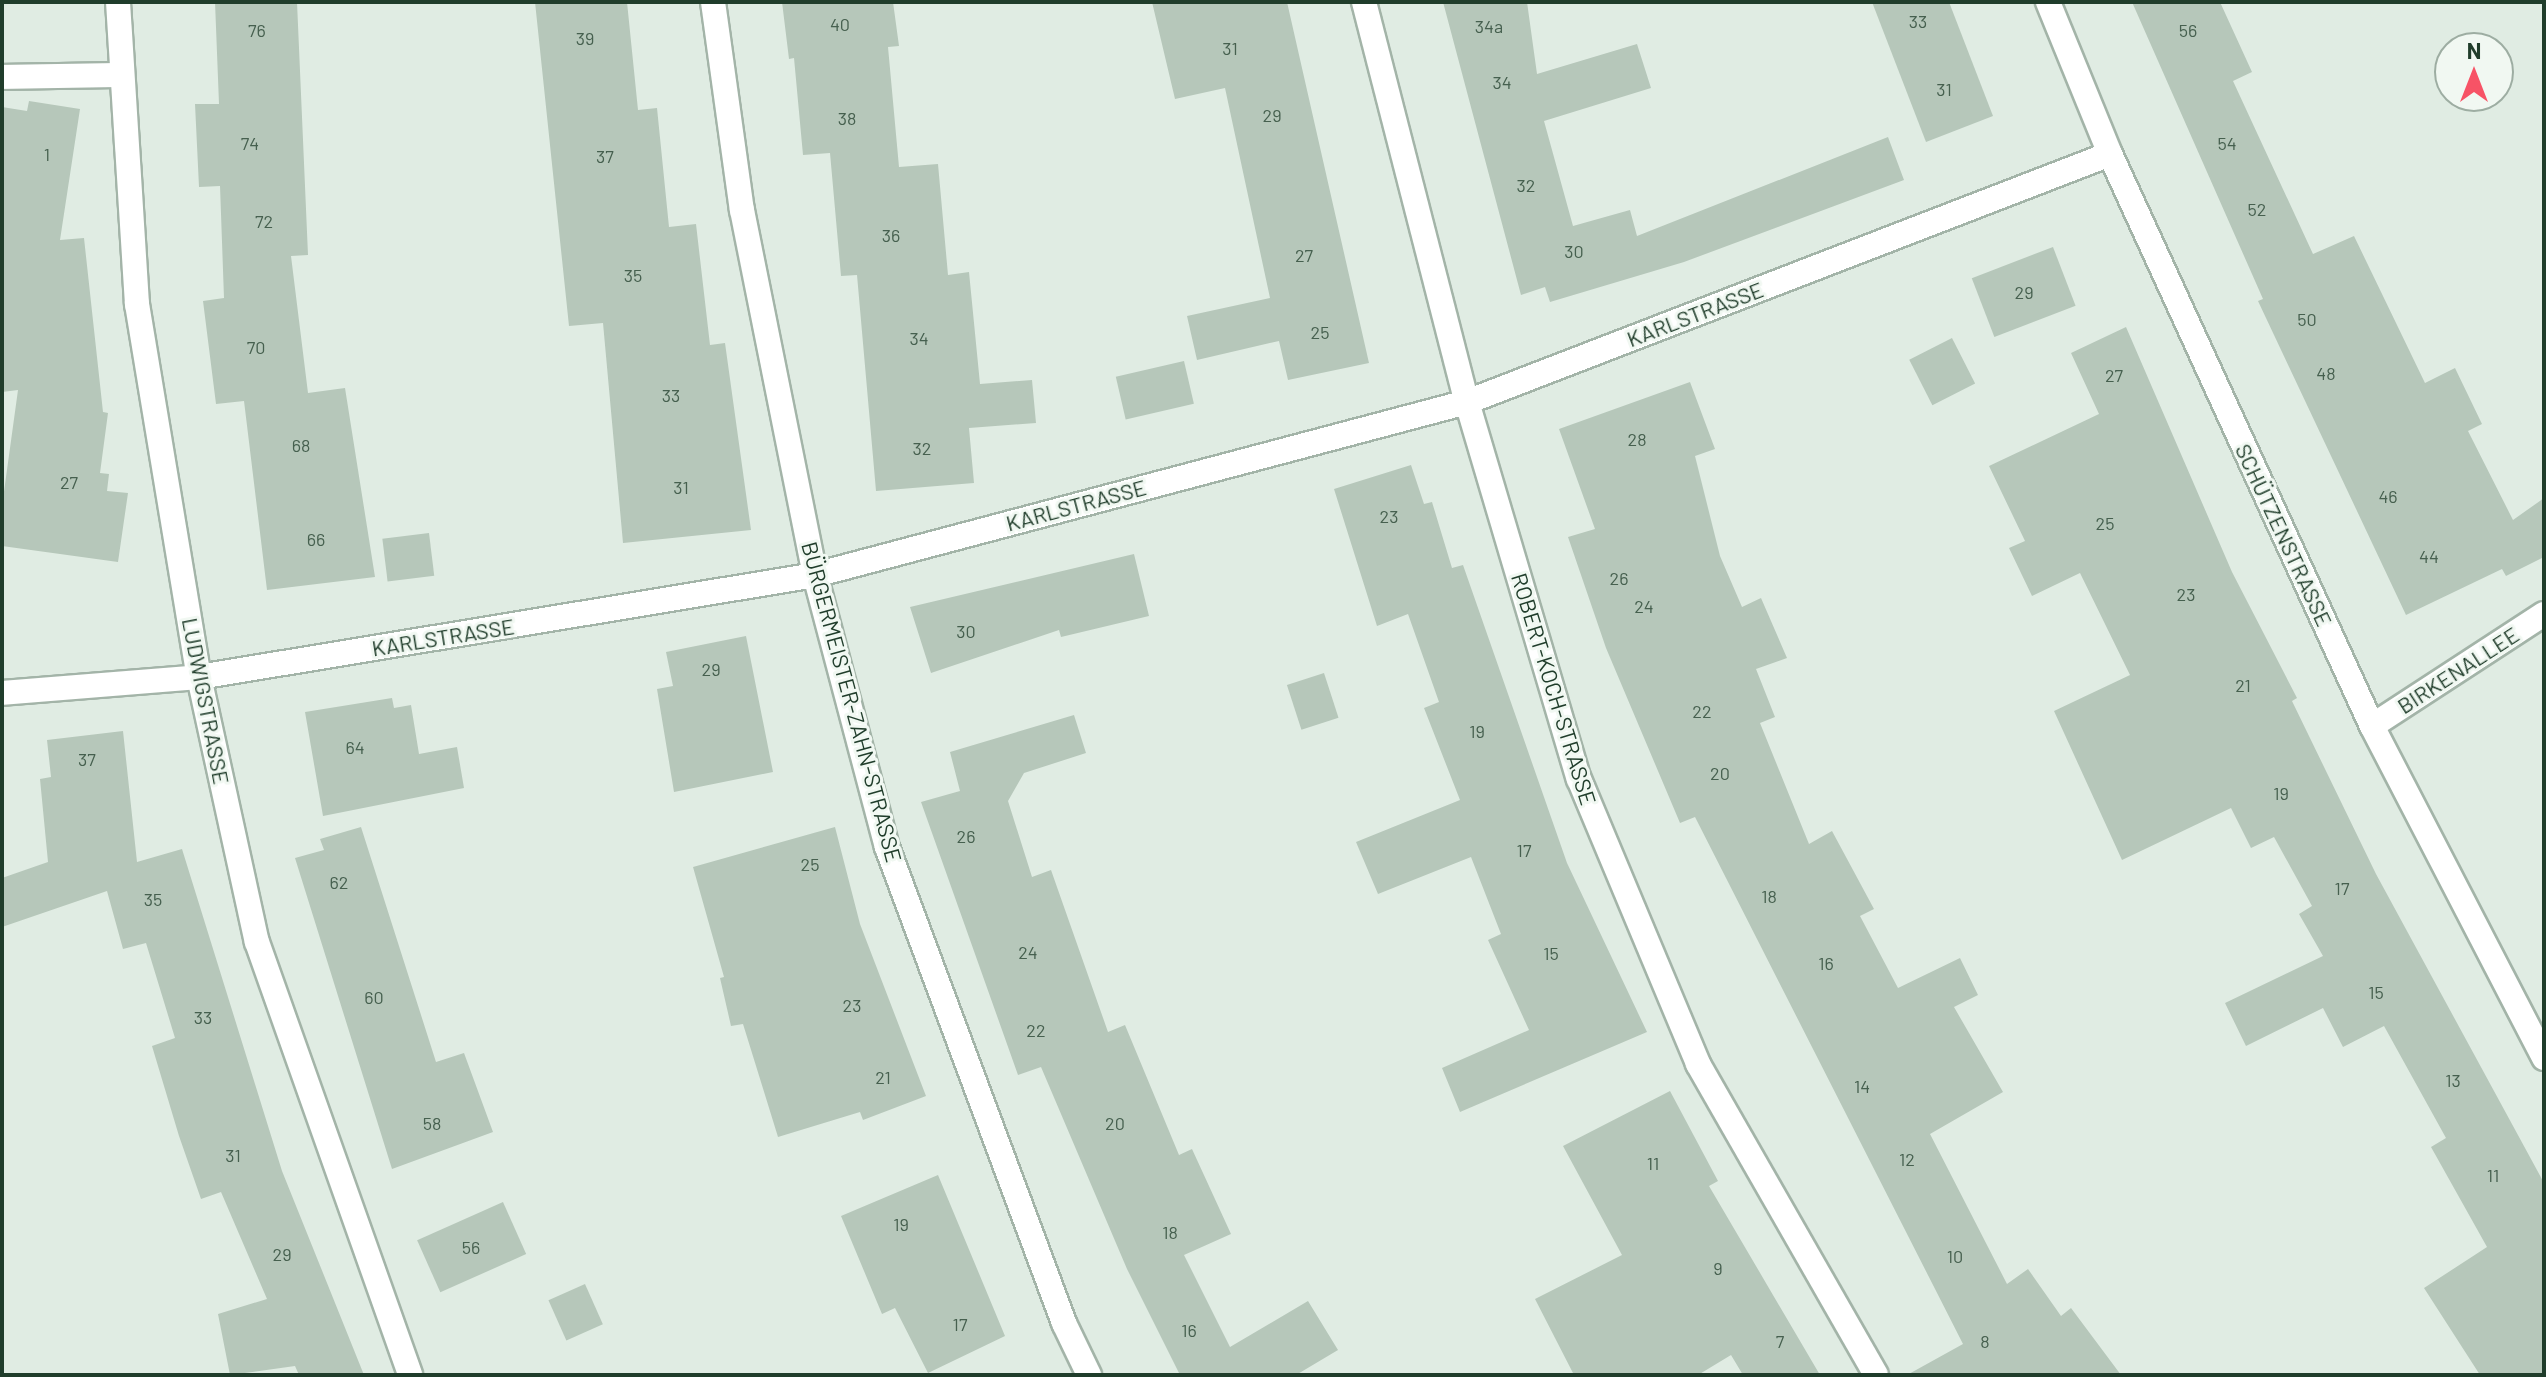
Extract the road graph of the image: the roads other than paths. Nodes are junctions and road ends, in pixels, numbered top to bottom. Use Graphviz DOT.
graph roads {
  1 [pos="118,2"];
  2 [pos="713,2"];
  3 [pos="1364,2"];
  4 [pos="2048,2"];
  5 [pos="121,75"];
  6 [pos="2,77"];
  7 [pos="2110,154"];
  8 [pos="1467,402"];
  9 [pos="815,575"];
  10 [pos="2544,614"];
  11 [pos="199,677"];
  12 [pos="2,693"];
  13 [pos="2372,726"];
  14 [pos="2544,1058"];
  15 [pos="410,1375"];
  16 [pos="1089,1375"];
  17 [pos="1876,1375"];
  1 -- 5 [label="street, LUDWIGSTRASSE"];
  2 -- 9 [label="street, BÜRGERMEISTER-ZAHN-STRASSE"];
  3 -- 8 [label="street, ROBERT-KOCH-STRASSE"];
  4 -- 7 [label="street, SCHÜTZENSTRASSE"];
  5 -- 6 [label="street"];
  5 -- 11 [label="street, LUDWIGSTRASSE"];
  7 -- 8 [label="street, KARLSTRASSE"];
  7 -- 13 [label="street, SCHÜTZENSTRASSE"];
  8 -- 9 [label="street, KARLSTRASSE"];
  8 -- 17 [label="street, ROBERT-KOCH-STRASSE"];
  9 -- 11 [label="street, KARLSTRASSE"];
  9 -- 16 [label="street, BÜRGERMEISTER-ZAHN-STRASSE"];
  10 -- 13 [label="street, BIRKENALLEE"];
  11 -- 12 [label="street, KARLSTRASSE"];
  11 -- 15 [label="street, LUDWIGSTRASSE"];
  13 -- 14 [label="street, SCHÜTZENSTRASSE"];
}
